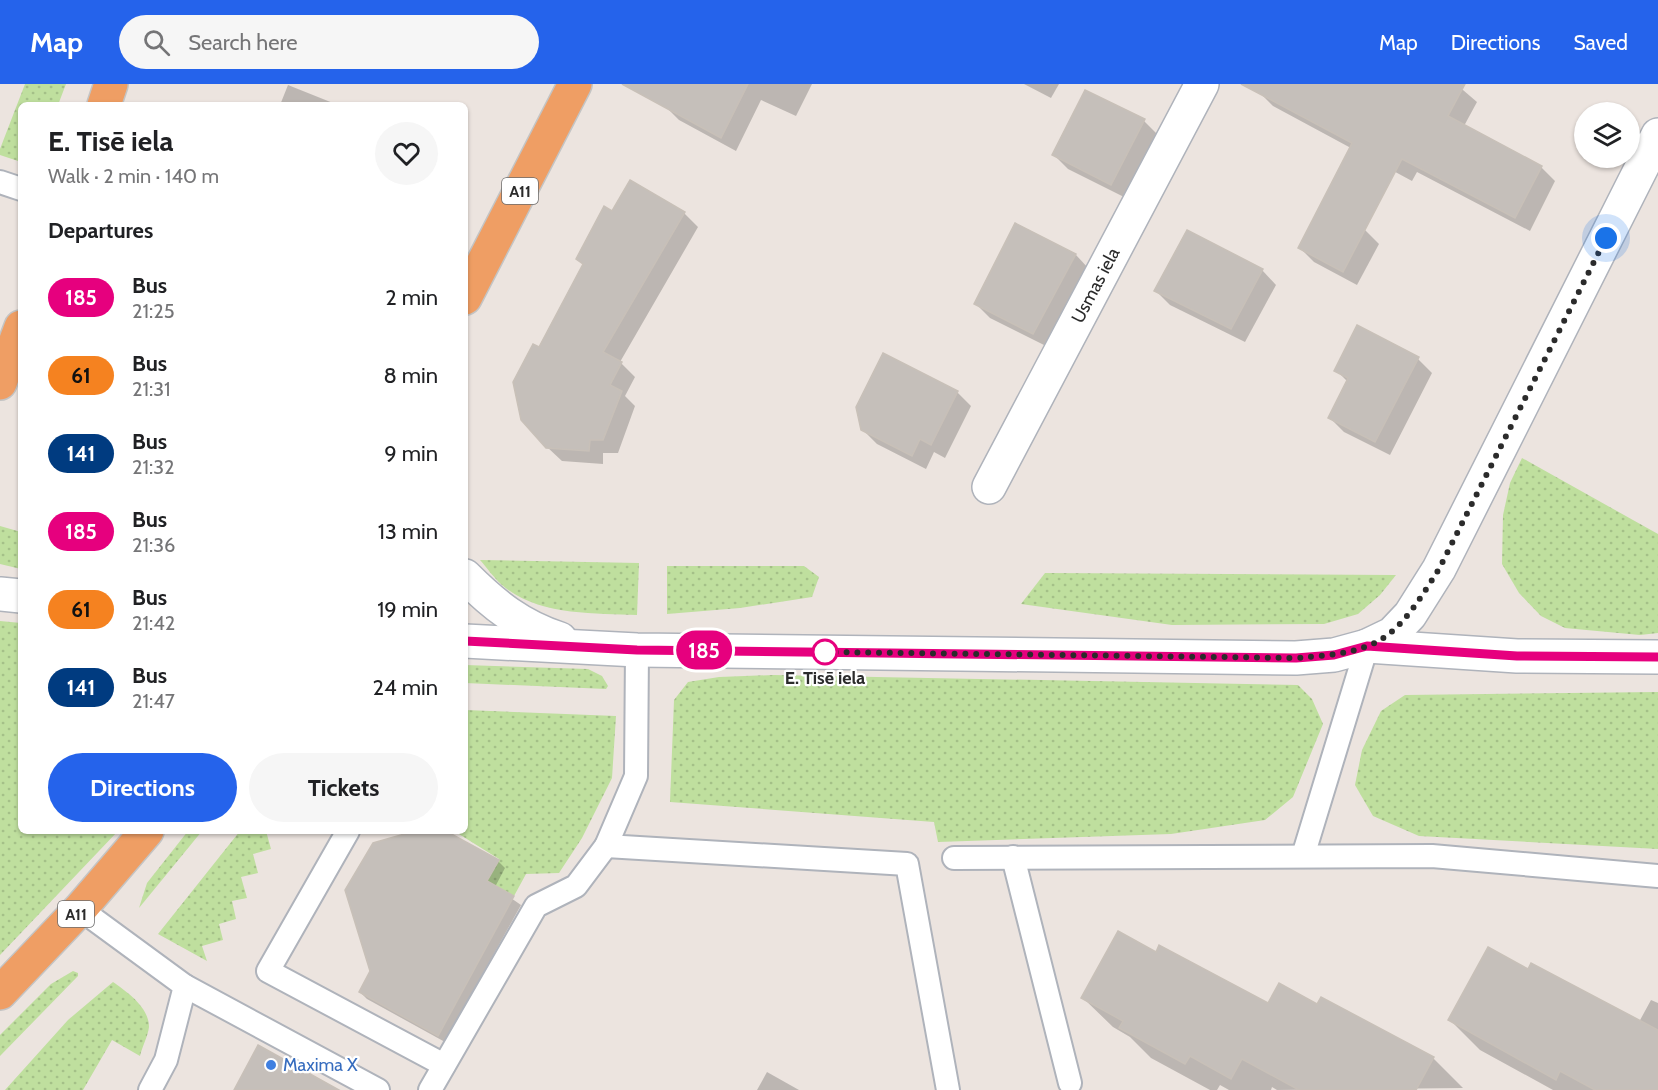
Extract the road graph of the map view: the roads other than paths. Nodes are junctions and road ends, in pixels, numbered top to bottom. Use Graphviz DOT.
graph roads {
  1 [pos="111,84"];
  2 [pos="575,84"];
  3 [pos="1202,84"];
  4 [pos="105,102"];
  5 [pos="1658,135"];
  6 [pos="0,182"];
  7 [pos="18,188"];
  8 [pos="468,292"];
  9 [pos="18,335"];
  10 [pos="0,383"];
  11 [pos="989,487"];
  12 [pos="468,579"];
  13 [pos="0,594"];
  14 [pos="18,596"];
  15 [pos="468,641"];
  16 [pos="1367,646"];
  17 [pos="581,647"];
  18 [pos="637,650"];
  19 [pos="1658,657"];
  20 [pos="144,834"];
  21 [pos="346,834"];
  22 [pos="606,846"];
  23 [pos="1303,855"];
  24 [pos="954,858"];
  25 [pos="1013,858"];
  26 [pos="1658,876"];
  27 [pos="80,909"];
  28 [pos="185,987"];
  29 [pos="0,993"];
  30 [pos="444,1065"];
  31 [pos="1070,1083"];
  32 [pos="150,1090"];
  33 [pos="378,1090"];
  34 [pos="430,1090"];
  35 [pos="948,1090"];
  1 -- 4 [label="highway"];
  2 -- 8 [label="highway, A11"];
  3 -- 11 [label="street, Usmas iela"];
  5 -- 16 [label="street"];
  6 -- 7 [label="lane"];
  9 -- 10 [label="highway"];
  12 -- 17 [label="street"];
  13 -- 14 [label="street"];
  15 -- 17 [label="street"];
  16 -- 18 [label="street"];
  16 -- 19 [label="street"];
  16 -- 23 [label="lane"];
  17 -- 18 [label="street"];
  18 -- 22 [label="lane"];
  20 -- 27 [label="highway, A11"];
  21 -- 30 [label="lane"];
  22 -- 30 [label="lane"];
  22 -- 35 [label="lane"];
  23 -- 25 [label="lane"];
  23 -- 26 [label="lane"];
  24 -- 25 [label="lane"];
  25 -- 31 [label="lane"];
  27 -- 28 [label="lane"];
  27 -- 29 [label="highway, A11"];
  28 -- 32 [label="lane"];
  28 -- 33 [label="lane"];
  30 -- 34 [label="lane"];
}
